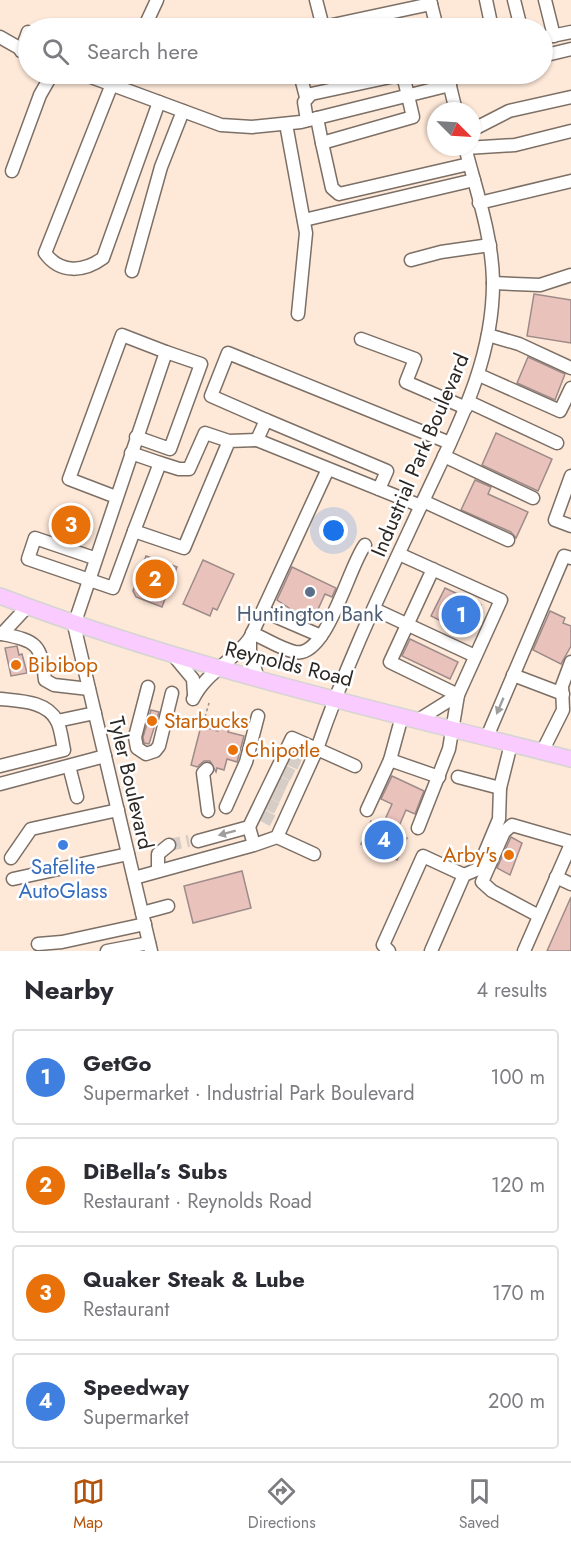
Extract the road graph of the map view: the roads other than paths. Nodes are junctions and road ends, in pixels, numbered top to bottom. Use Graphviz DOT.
graph roads {
  1 [pos="157,0"];
  2 [pos="316,0"];
  3 [pos="486,0"];
  4 [pos="514,0"];
  5 [pos="545,0"];
  6 [pos="431,2"];
  7 [pos="149,18"];
  8 [pos="321,18"];
  9 [pos="362,18"];
  10 [pos="435,18"];
  11 [pos="490,18"];
  12 [pos="518,18"];
  13 [pos="546,18"];
  14 [pos="571,32"];
  15 [pos="553,36"];
  16 [pos="1,41"];
  17 [pos="18,49"];
  18 [pos="571,49"];
  19 [pos="553,54"];
  20 [pos="46,84"];
  21 [pos="110,84"];
  22 [pos="116,84"];
  23 [pos="303,84"];
  24 [pos="361,84"];
  25 [pos="405,84"];
  26 [pos="436,84"];
  27 [pos="450,84"];
  28 [pos="408,95"];
  29 [pos="306,97"];
  30 [pos="571,97"];
  31 [pos="159,102"];
  32 [pos="454,102"];
  33 [pos="183,111"];
  34 [pos="312,119"];
  35 [pos="286,124"];
  36 [pos="481,125"];
  37 [pos="571,131"];
  38 [pos="322,143"];
  39 [pos="481,147"];
  40 [pos="467,156"];
  41 [pos="469,164"];
  42 [pos="12,171"];
  43 [pos="474,180"];
  44 [pos="571,181"];
  45 [pos="479,203"];
  46 [pos="304,220"];
  47 [pos="490,245"];
  48 [pos="411,260"];
  49 [pos="132,271"];
  50 [pos="571,275"];
  51 [pos="493,283"];
  52 [pos="298,314"];
  53 [pos="488,335"];
  54 [pos="362,339"];
  55 [pos="166,352"];
  56 [pos="571,368"];
  57 [pos="479,375"];
  58 [pos="571,388"];
  59 [pos="467,405"];
  60 [pos="266,420"];
  61 [pos="136,438"];
  62 [pos="257,440"];
  63 [pos="229,441"];
  64 [pos="450,443"];
  65 [pos="557,443"];
  66 [pos="131,453"];
  67 [pos="444,456"];
  68 [pos="160,463"];
  69 [pos="328,469"];
  70 [pos="571,476"];
  71 [pos="379,489"];
  72 [pos="116,497"];
  73 [pos="533,498"];
  74 [pos="422,504"];
  75 [pos="571,526"];
  76 [pos="134,531"];
  77 [pos="508,540"];
  78 [pos="365,545"];
  79 [pos="399,554"];
  80 [pos="94,558"];
  81 [pos="571,558"];
  82 [pos="433,569"];
  83 [pos="87,579"];
  84 [pos="0,596"];
  85 [pos="27,606"];
  86 [pos="374,609"];
  87 [pos="263,611"];
  88 [pos="74,624"];
  89 [pos="408,624"];
  90 [pos="1,630"];
  91 [pos="251,636"];
  92 [pos="321,636"];
  93 [pos="173,655"];
  94 [pos="474,656"];
  95 [pos="571,662"];
  96 [pos="220,669"];
  97 [pos="513,675"];
  98 [pos="258,679"];
  99 [pos="148,687"];
  100 [pos="89,689"];
  101 [pos="172,693"];
  102 [pos="563,694"];
  103 [pos="458,695"];
  104 [pos="0,698"];
  105 [pos="334,698"];
  106 [pos="95,713"];
  107 [pos="258,716"];
  108 [pos="402,716"];
  109 [pos="418,720"];
  110 [pos="57,721"];
  111 [pos="452,729"];
  112 [pos="487,737"];
  113 [pos="511,744"];
  114 [pos="317,749"];
  115 [pos="542,752"];
  116 [pos="105,756"];
  117 [pos="571,759"];
  118 [pos="390,760"];
  119 [pos="0,766"];
  120 [pos="69,766"];
  121 [pos="355,766"];
  122 [pos="207,769"];
  123 [pos="439,777"];
  124 [pos="458,777"];
  125 [pos="0,784"];
  126 [pos="500,788"];
  127 [pos="76,797"];
  128 [pos="226,807"];
  129 [pos="118,810"];
  130 [pos="367,810"];
  131 [pos="208,812"];
  132 [pos="249,827"];
  133 [pos="418,828"];
  134 [pos="277,837"];
  135 [pos="571,843"];
  136 [pos="169,845"];
  137 [pos="254,845"];
  138 [pos="128,854"];
  139 [pos="314,854"];
  140 [pos="11,858"];
  141 [pos="202,859"];
  142 [pos="158,872"];
  143 [pos="464,875"];
  144 [pos="556,877"];
  145 [pos="134,878"];
  146 [pos="13,879"];
  147 [pos="571,884"];
  148 [pos="168,906"];
  149 [pos="539,916"];
  150 [pos="143,919"];
  151 [pos="38,944"];
  152 [pos="150,947"];
  153 [pos="107,951"];
  154 [pos="389,951"];
  155 [pos="431,951"];
  156 [pos="524,951"];
  1 -- 7 [label="street"];
  2 -- 8 [label="street"];
  3 -- 11 [label="street"];
  4 -- 12 [label="street"];
  5 -- 13 [label="street"];
  6 -- 9 [label="street"];
  6 -- 10 [label="street"];
  14 -- 15 [label="street"];
  16 -- 17 [label="street"];
  18 -- 19 [label="street"];
  20 -- 42 [label="street"];
  21 -- 31 [label="street"];
  22 -- 31 [label="street"];
  23 -- 29 [label="street"];
  24 -- 29 [label="street"];
  25 -- 28 [label="street"];
  26 -- 28 [label="street"];
  27 -- 32 [label="street"];
  28 -- 34 [label="street"];
  28 -- 38 [label="street"];
  29 -- 34 [label="street"];
  30 -- 36 [label="street"];
  31 -- 33 [label="street"];
  33 -- 35 [label="street"];
  33 -- 49 [label="street"];
  34 -- 35 [label="street"];
  34 -- 38 [label="street"];
  35 -- 46 [label="street"];
  37 -- 39 [label="street"];
  38 -- 41 [label="street"];
  40 -- 41 [label="street, Industrial Park Boulevard"];
  41 -- 43 [label="street, Industrial Park Boulevard"];
  43 -- 45 [label="street, Industrial Park Boulevard"];
  43 -- 46 [label="street"];
  44 -- 45 [label="street"];
  45 -- 47 [label="street, Industrial Park Boulevard"];
  46 -- 52 [label="street"];
  47 -- 48 [label="street"];
  47 -- 51 [label="street, Industrial Park Boulevard"];
  50 -- 51 [label="street"];
  51 -- 53 [label="street, Industrial Park Boulevard"];
  53 -- 56 [label="street"];
  53 -- 57 [label="street, Industrial Park Boulevard"];
  54 -- 59 [label="street"];
  55 -- 61 [label="street"];
  55 -- 61 [label="street"];
  55 -- 72 [label="street"];
  57 -- 58 [label="street"];
  57 -- 59 [label="street, Industrial Park Boulevard"];
  59 -- 64 [label="street, Industrial Park Boulevard"];
  59 -- 65 [label="street"];
  60 -- 62 [label="street"];
  60 -- 64 [label="street"];
  60 -- 71 [label="street"];
  61 -- 66 [label="street"];
  62 -- 63 [label="street"];
  62 -- 69 [label="street"];
  63 -- 68 [label="street"];
  63 -- 76 [label="street"];
  64 -- 67 [label="street, Industrial Park Boulevard"];
  66 -- 68 [label="street"];
  66 -- 72 [label="street"];
  67 -- 73 [label="street"];
  67 -- 74 [label="street, Industrial Park Boulevard"];
  68 -- 76 [label="street"];
  69 -- 71 [label="street"];
  69 -- 87 [label="street"];
  70 -- 75 [label="street"];
  71 -- 74 [label="street"];
  72 -- 80 [label="street"];
  74 -- 77 [label="street"];
  74 -- 79 [label="street, Industrial Park Boulevard"];
  76 -- 83 [label="street"];
  78 -- 92 [label="street"];
  79 -- 82 [label="street"];
  79 -- 86 [label="street, Industrial Park Boulevard"];
  80 -- 83 [label="street"];
  80 -- 83 [label="street"];
  81 -- 97 [label="street"];
  82 -- 89 [label="street"];
  82 -- 94 [label="street"];
  83 -- 88 [label="street"];
  84 -- 85 [label="main road, Reynolds Road"];
  85 -- 88 [label="main road, Reynolds Road"];
  85 -- 90 [label="street"];
  86 -- 89 [label="street"];
  86 -- 105 [label="street, Industrial Park Boulevard"];
  87 -- 91 [label="street"];
  87 -- 92 [label="street"];
  88 -- 93 [label="main road, Reynolds Road"];
  88 -- 100 [label="street, Tyler Boulevard"];
  89 -- 94 [label="street"];
  89 -- 103 [label="street"];
  90 -- 100 [label="street"];
  91 -- 92 [label="street"];
  91 -- 96 [label="street"];
  91 -- 98 [label="street"];
  93 -- 96 [label="main road, Reynolds Road"];
  93 -- 96 [label="street"];
  94 -- 103 [label="street"];
  95 -- 102 [label="street"];
  96 -- 98 [label="main road, Reynolds Road"];
  97 -- 102 [label="street"];
  97 -- 112 [label="street, one-way"];
  98 -- 105 [label="main road, Reynolds Road"];
  99 -- 101 [label="street"];
  100 -- 106 [label="street, Tyler Boulevard"];
  102 -- 115 [label="street"];
  103 -- 109 [label="street"];
  103 -- 111 [label="street"];
  104 -- 110 [label="street"];
  105 -- 108 [label="main road, Reynolds Road"];
  105 -- 114 [label="street, Industrial Park Boulevard"];
  106 -- 110 [label="street"];
  106 -- 116 [label="street, Tyler Boulevard"];
  107 -- 128 [label="street"];
  108 -- 109 [label="main road, Reynolds Road"];
  108 -- 118 [label="street"];
  109 -- 111 [label="main road, Reynolds Road"];
  110 -- 119 [label="street"];
  111 -- 112 [label="main road, Reynolds Road"];
  111 -- 123 [label="street"];
  112 -- 113 [label="main road, Reynolds Road"];
  113 -- 115 [label="main road, Reynolds Road"];
  113 -- 126 [label="street"];
  114 -- 121 [label="street"];
  114 -- 132 [label="street"];
  114 -- 134 [label="street, Industrial Park Boulevard"];
  115 -- 117 [label="main road, Reynolds Road"];
  116 -- 120 [label="street"];
  116 -- 129 [label="street, Tyler Boulevard"];
  118 -- 123 [label="street"];
  118 -- 130 [label="street"];
  120 -- 125 [label="street"];
  120 -- 127 [label="street"];
  122 -- 131 [label="street"];
  123 -- 133 [label="street"];
  124 -- 126 [label="street"];
  126 -- 143 [label="street"];
  129 -- 138 [label="street, Tyler Boulevard"];
  129 -- 140 [label="street"];
  132 -- 137 [label="street"];
  132 -- 141 [label="street, one-way"];
  134 -- 137 [label="street"];
  134 -- 139 [label="street"];
  135 -- 144 [label="street"];
  135 -- 149 [label="street"];
  136 -- 142 [label="street"];
  137 -- 141 [label="street"];
  138 -- 145 [label="street, Tyler Boulevard"];
  138 -- 146 [label="street"];
  141 -- 142 [label="street"];
  142 -- 145 [label="street"];
  143 -- 154 [label="street"];
  143 -- 155 [label="street"];
  144 -- 147 [label="street"];
  144 -- 149 [label="street"];
  145 -- 150 [label="street, Tyler Boulevard"];
  148 -- 150 [label="street"];
  149 -- 156 [label="street"];
  150 -- 151 [label="street"];
  150 -- 152 [label="street, Tyler Boulevard"];
  152 -- 153 [label="street"];
}
